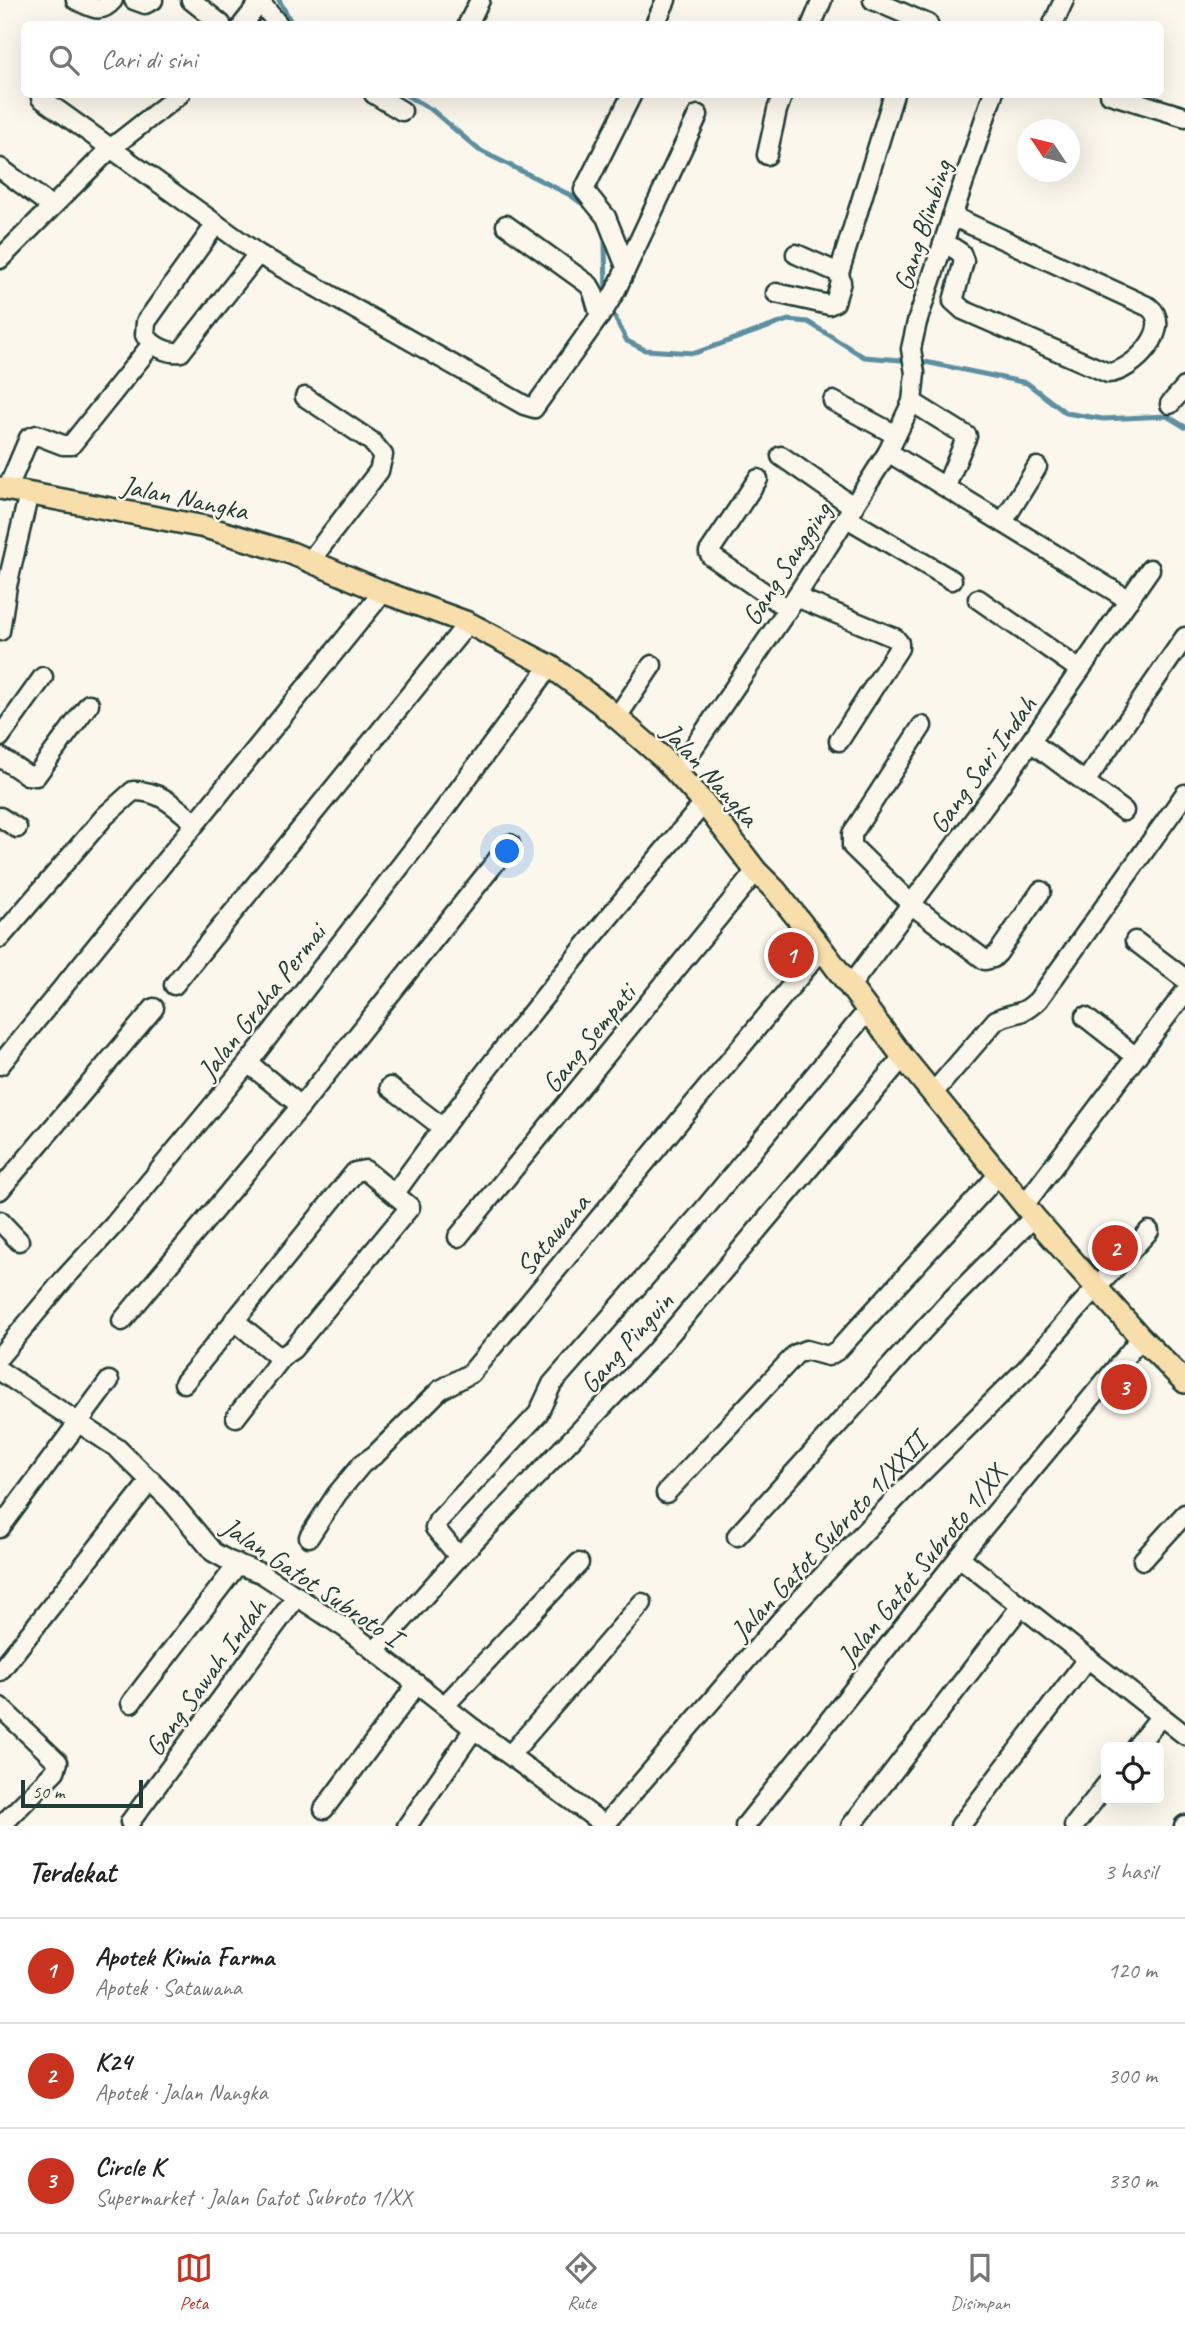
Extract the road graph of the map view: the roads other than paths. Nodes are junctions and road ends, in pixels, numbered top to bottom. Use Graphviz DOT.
graph roads {
  1 [pos="76,0"];
  2 [pos="113,0"];
  3 [pos="134,0"];
  4 [pos="153,0"];
  5 [pos="191,0"];
  6 [pos="480,0"];
  7 [pos="666,0"];
  8 [pos="822,0"];
  9 [pos="873,0"];
  10 [pos="1063,0"];
  11 [pos="261,1"];
  12 [pos="218,21"];
  13 [pos="245,21"];
  14 [pos="276,21"];
  15 [pos="470,21"];
  16 [pos="656,21"];
  17 [pos="813,21"];
  18 [pos="916,21"];
  19 [pos="1054,21"];
  20 [pos="41,98"];
  21 [pos="175,98"];
  22 [pos="381,98"];
  23 [pos="630,98"];
  24 [pos="782,98"];
  25 [pos="893,98"];
  26 [pos="992,98"];
  27 [pos="1124,98"];
  28 [pos="402,111"];
  29 [pos="698,115"];
  30 [pos="1185,117"];
  31 [pos="110,149"];
  32 [pos="767,155"];
  33 [pos="0,168"];
  34 [pos="51,206"];
  35 [pos="952,216"];
  36 [pos="216,225"];
  37 [pos="506,225"];
  38 [pos="944,242"];
  39 [pos="258,254"];
  40 [pos="796,254"];
  41 [pos="0,259"];
  42 [pos="626,267"];
  43 [pos="839,273"];
  44 [pos="776,293"];
  45 [pos="603,312"];
  46 [pos="152,344"];
  47 [pos="915,373"];
  48 [pos="1185,387"];
  49 [pos="305,397"];
  50 [pos="832,401"];
  51 [pos="912,402"];
  52 [pos="1170,404"];
  53 [pos="896,435"];
  54 [pos="888,452"];
  55 [pos="781,456"];
  56 [pos="1037,467"];
  57 [pos="758,478"];
  58 [pos="946,486"];
  59 [pos="4,489"];
  60 [pos="29,493"];
  61 [pos="851,512"];
  62 [pos="1003,522"];
  63 [pos="310,561"];
  64 [pos="1150,569"];
  65 [pos="951,580"];
  66 [pos="383,592"];
  67 [pos="978,599"];
  68 [pos="1129,600"];
  69 [pos="792,603"];
  70 [pos="468,623"];
  71 [pos="0,631"];
  72 [pos="1185,637"];
  73 [pos="652,665"];
  74 [pos="550,666"];
  75 [pos="1080,670"];
  76 [pos="43,677"];
  77 [pos="89,704"];
  78 [pos="617,718"];
  79 [pos="922,726"];
  80 [pos="0,737"];
  81 [pos="839,741"];
  82 [pos="1031,742"];
  83 [pos="0,757"];
  84 [pos="677,772"];
  85 [pos="1086,782"];
  86 [pos="1185,794"];
  87 [pos="704,803"];
  88 [pos="1124,811"];
  89 [pos="0,817"];
  90 [pos="195,823"];
  91 [pos="17,828"];
  92 [pos="510,844"];
  93 [pos="757,871"];
  94 [pos="1041,891"];
  95 [pos="912,905"];
  96 [pos="0,938"];
  97 [pos="1135,941"];
  98 [pos="822,949"];
  99 [pos="1185,979"];
  100 [pos="174,985"];
  101 [pos="850,986"];
  102 [pos="1185,992"];
  103 [pos="155,1008"];
  104 [pos="867,1010"];
  105 [pos="1085,1017"];
  106 [pos="903,1057"];
  107 [pos="1136,1058"];
  108 [pos="248,1063"];
  109 [pos="0,1065"];
  110 [pos="390,1087"];
  111 [pos="933,1093"];
  112 [pos="301,1106"];
  113 [pos="442,1127"];
  114 [pos="1000,1173"];
  115 [pos="0,1190"];
  116 [pos="395,1193"];
  117 [pos="1029,1211"];
  118 [pos="0,1221"];
  119 [pos="1149,1231"];
  120 [pos="458,1237"];
  121 [pos="19,1241"];
  122 [pos="1096,1289"];
  123 [pos="121,1321"];
  124 [pos="234,1321"];
  125 [pos="1141,1338"];
  126 [pos="0,1356"];
  127 [pos="283,1356"];
  128 [pos="0,1371"];
  129 [pos="109,1381"];
  130 [pos="1185,1382"];
  131 [pos="184,1383"];
  132 [pos="236,1417"];
  133 [pos="77,1423"];
  134 [pos="151,1480"];
  135 [pos="666,1493"];
  136 [pos="1185,1514"];
  137 [pos="0,1528"];
  138 [pos="737,1536"];
  139 [pos="309,1537"];
  140 [pos="459,1557"];
  141 [pos="959,1557"];
  142 [pos="1143,1560"];
  143 [pos="579,1563"];
  144 [pos="238,1564"];
  145 [pos="297,1596"];
  146 [pos="642,1603"];
  147 [pos="1021,1606"];
  148 [pos="375,1651"];
  149 [pos="1087,1658"];
  150 [pos="0,1671"];
  151 [pos="417,1684"];
  152 [pos="131,1703"];
  153 [pos="445,1705"];
  154 [pos="0,1707"];
  155 [pos="1161,1716"];
  156 [pos="474,1729"];
  157 [pos="1185,1735"];
  158 [pos="1140,1742"];
  159 [pos="510,1755"];
  160 [pos="1101,1791"];
  161 [pos="324,1809"];
  162 [pos="130,1822"];
  163 [pos="1,1826"];
  164 [pos="407,1826"];
  165 [pos="605,1826"];
  166 [pos="745,1826"];
  167 [pos="851,1826"];
  168 [pos="960,1826"];
  169 [pos="1074,1826"];
  1 -- 2 [label="street"];
  3 -- 4 [label="street"];
  5 -- 12 [label="street"];
  6 -- 15 [label="street"];
  7 -- 16 [label="street"];
  8 -- 17 [label="street"];
  9 -- 18 [label="street"];
  10 -- 19 [label="street"];
  11 -- 13 [label="street"];
  11 -- 14 [label="street"];
  20 -- 31 [label="street"];
  21 -- 31 [label="street"];
  22 -- 28 [label="street"];
  23 -- 42 [label="street"];
  24 -- 32 [label="street"];
  25 -- 43 [label="street"];
  26 -- 35 [label="street, Gang Blimbing"];
  27 -- 30 [label="street"];
  29 -- 42 [label="street"];
  31 -- 34 [label="street"];
  31 -- 36 [label="street"];
  33 -- 34 [label="street"];
  34 -- 41 [label="street"];
  35 -- 38 [label="street, Gang Blimbing"];
  35 -- 38 [label="street"];
  36 -- 39 [label="street"];
  36 -- 46 [label="street"];
  37 -- 45 [label="street"];
  38 -- 47 [label="street, Gang Blimbing"];
  39 -- 45 [label="street"];
  39 -- 46 [label="street"];
  40 -- 43 [label="street"];
  42 -- 45 [label="street"];
  43 -- 44 [label="street"];
  46 -- 59 [label="street"];
  47 -- 51 [label="street, Gang Sangging"];
  48 -- 52 [label="street"];
  49 -- 63 [label="street"];
  50 -- 53 [label="street"];
  51 -- 53 [label="street, Gang Sangging"];
  51 -- 58 [label="street"];
  53 -- 54 [label="street, Gang Sangging"];
  54 -- 58 [label="street"];
  54 -- 61 [label="street, Gang Sangging"];
  55 -- 61 [label="street"];
  56 -- 62 [label="street"];
  57 -- 69 [label="street"];
  58 -- 62 [label="street"];
  59 -- 60 [label="main road, Jalan Nangka"];
  60 -- 63 [label="main road, Jalan Nangka"];
  60 -- 71 [label="street"];
  61 -- 65 [label="street"];
  61 -- 69 [label="street, Gang Sangging"];
  62 -- 68 [label="street"];
  63 -- 66 [label="main road, Jalan Nangka"];
  64 -- 68 [label="street, Gang Sari Indah"];
  66 -- 70 [label="main road, Jalan Nangka"];
  66 -- 90 [label="street"];
  67 -- 75 [label="street"];
  68 -- 75 [label="street, Gang Sari Indah"];
  69 -- 81 [label="street"];
  69 -- 84 [label="street, Gang Sangging"];
  70 -- 74 [label="main road, Jalan Nangka"];
  70 -- 100 [label="street"];
  72 -- 85 [label="street"];
  73 -- 78 [label="street"];
  74 -- 78 [label="main road, Jalan Nangka"];
  74 -- 108 [label="street, Jalan Graha Permai"];
  75 -- 82 [label="street, Gang Sari Indah"];
  76 -- 80 [label="street"];
  77 -- 83 [label="street"];
  78 -- 84 [label="main road, Jalan Nangka"];
  79 -- 95 [label="street"];
  82 -- 85 [label="street"];
  82 -- 95 [label="street, Gang Sari Indah"];
  84 -- 87 [label="main road, Jalan Nangka"];
  85 -- 88 [label="street"];
  86 -- 111 [label="street"];
  87 -- 93 [label="main road, Jalan Nangka"];
  87 -- 113 [label="street"];
  89 -- 91 [label="street"];
  90 -- 96 [label="street"];
  90 -- 109 [label="street"];
  92 -- 112 [label="street"];
  93 -- 98 [label="main road, Jalan Nangka"];
  93 -- 120 [label="street, Gang Sempati"];
  94 -- 95 [label="street"];
  95 -- 101 [label="street, Gang Sari Indah"];
  97 -- 99 [label="street"];
  98 -- 101 [label="main road, Jalan Nangka"];
  98 -- 139 [label="street, Satawana"];
  101 -- 104 [label="main road, Jalan Nangka"];
  102 -- 107 [label="street"];
  103 -- 115 [label="street"];
  104 -- 106 [label="main road, Jalan Nangka"];
  104 -- 140 [label="street"];
  105 -- 107 [label="street"];
  106 -- 111 [label="main road, Jalan Nangka"];
  106 -- 140 [label="street, Gang Pinguin"];
  107 -- 117 [label="street"];
  108 -- 112 [label="street"];
  108 -- 126 [label="street, Jalan Graha Permai"];
  110 -- 113 [label="street"];
  111 -- 114 [label="main road, Jalan Nangka"];
  112 -- 123 [label="street"];
  113 -- 116 [label="street"];
  114 -- 117 [label="main road, Jalan Nangka"];
  114 -- 135 [label="street"];
  116 -- 124 [label="street"];
  116 -- 127 [label="street"];
  117 -- 122 [label="main road, Jalan Nangka"];
  117 -- 138 [label="street"];
  118 -- 121 [label="street"];
  119 -- 122 [label="street, Jalan Gatot Subroto 1/XXII"];
  122 -- 125 [label="main road, Jalan Nangka"];
  122 -- 165 [label="street, Jalan Gatot Subroto 1/XXII"];
  124 -- 127 [label="street"];
  124 -- 131 [label="street"];
  125 -- 130 [label="main road, Jalan Nangka"];
  125 -- 141 [label="street, Jalan Gatot Subroto 1/XX"];
  127 -- 132 [label="street"];
  128 -- 133 [label="street, Jalan Gatot Subroto I"];
  129 -- 133 [label="street"];
  133 -- 134 [label="street, Jalan Gatot Subroto I"];
  133 -- 137 [label="street"];
  134 -- 144 [label="street, Jalan Gatot Subroto I"];
  134 -- 150 [label="street"];
  136 -- 142 [label="street"];
  140 -- 148 [label="street, Gang Pinguin"];
  141 -- 147 [label="street"];
  141 -- 166 [label="street, Jalan Gatot Subroto 1/XX"];
  143 -- 153 [label="street"];
  144 -- 145 [label="street, Jalan Gatot Subroto I"];
  144 -- 152 [label="street"];
  145 -- 148 [label="street, Jalan Gatot Subroto I"];
  145 -- 162 [label="street, Gang Sawah Indah"];
  146 -- 159 [label="street"];
  147 -- 149 [label="street"];
  147 -- 167 [label="street"];
  148 -- 151 [label="street, Jalan Gatot Subroto I"];
  149 -- 155 [label="street"];
  149 -- 168 [label="street"];
  151 -- 153 [label="street, Jalan Gatot Subroto I"];
  151 -- 161 [label="street"];
  153 -- 156 [label="street, Jalan Gatot Subroto I"];
  154 -- 163 [label="street"];
  155 -- 157 [label="street"];
  155 -- 158 [label="street"];
  156 -- 159 [label="street, Jalan Gatot Subroto I"];
  156 -- 164 [label="street"];
  159 -- 165 [label="street, Jalan Gatot Subroto I"];
  160 -- 169 [label="street"];
}
